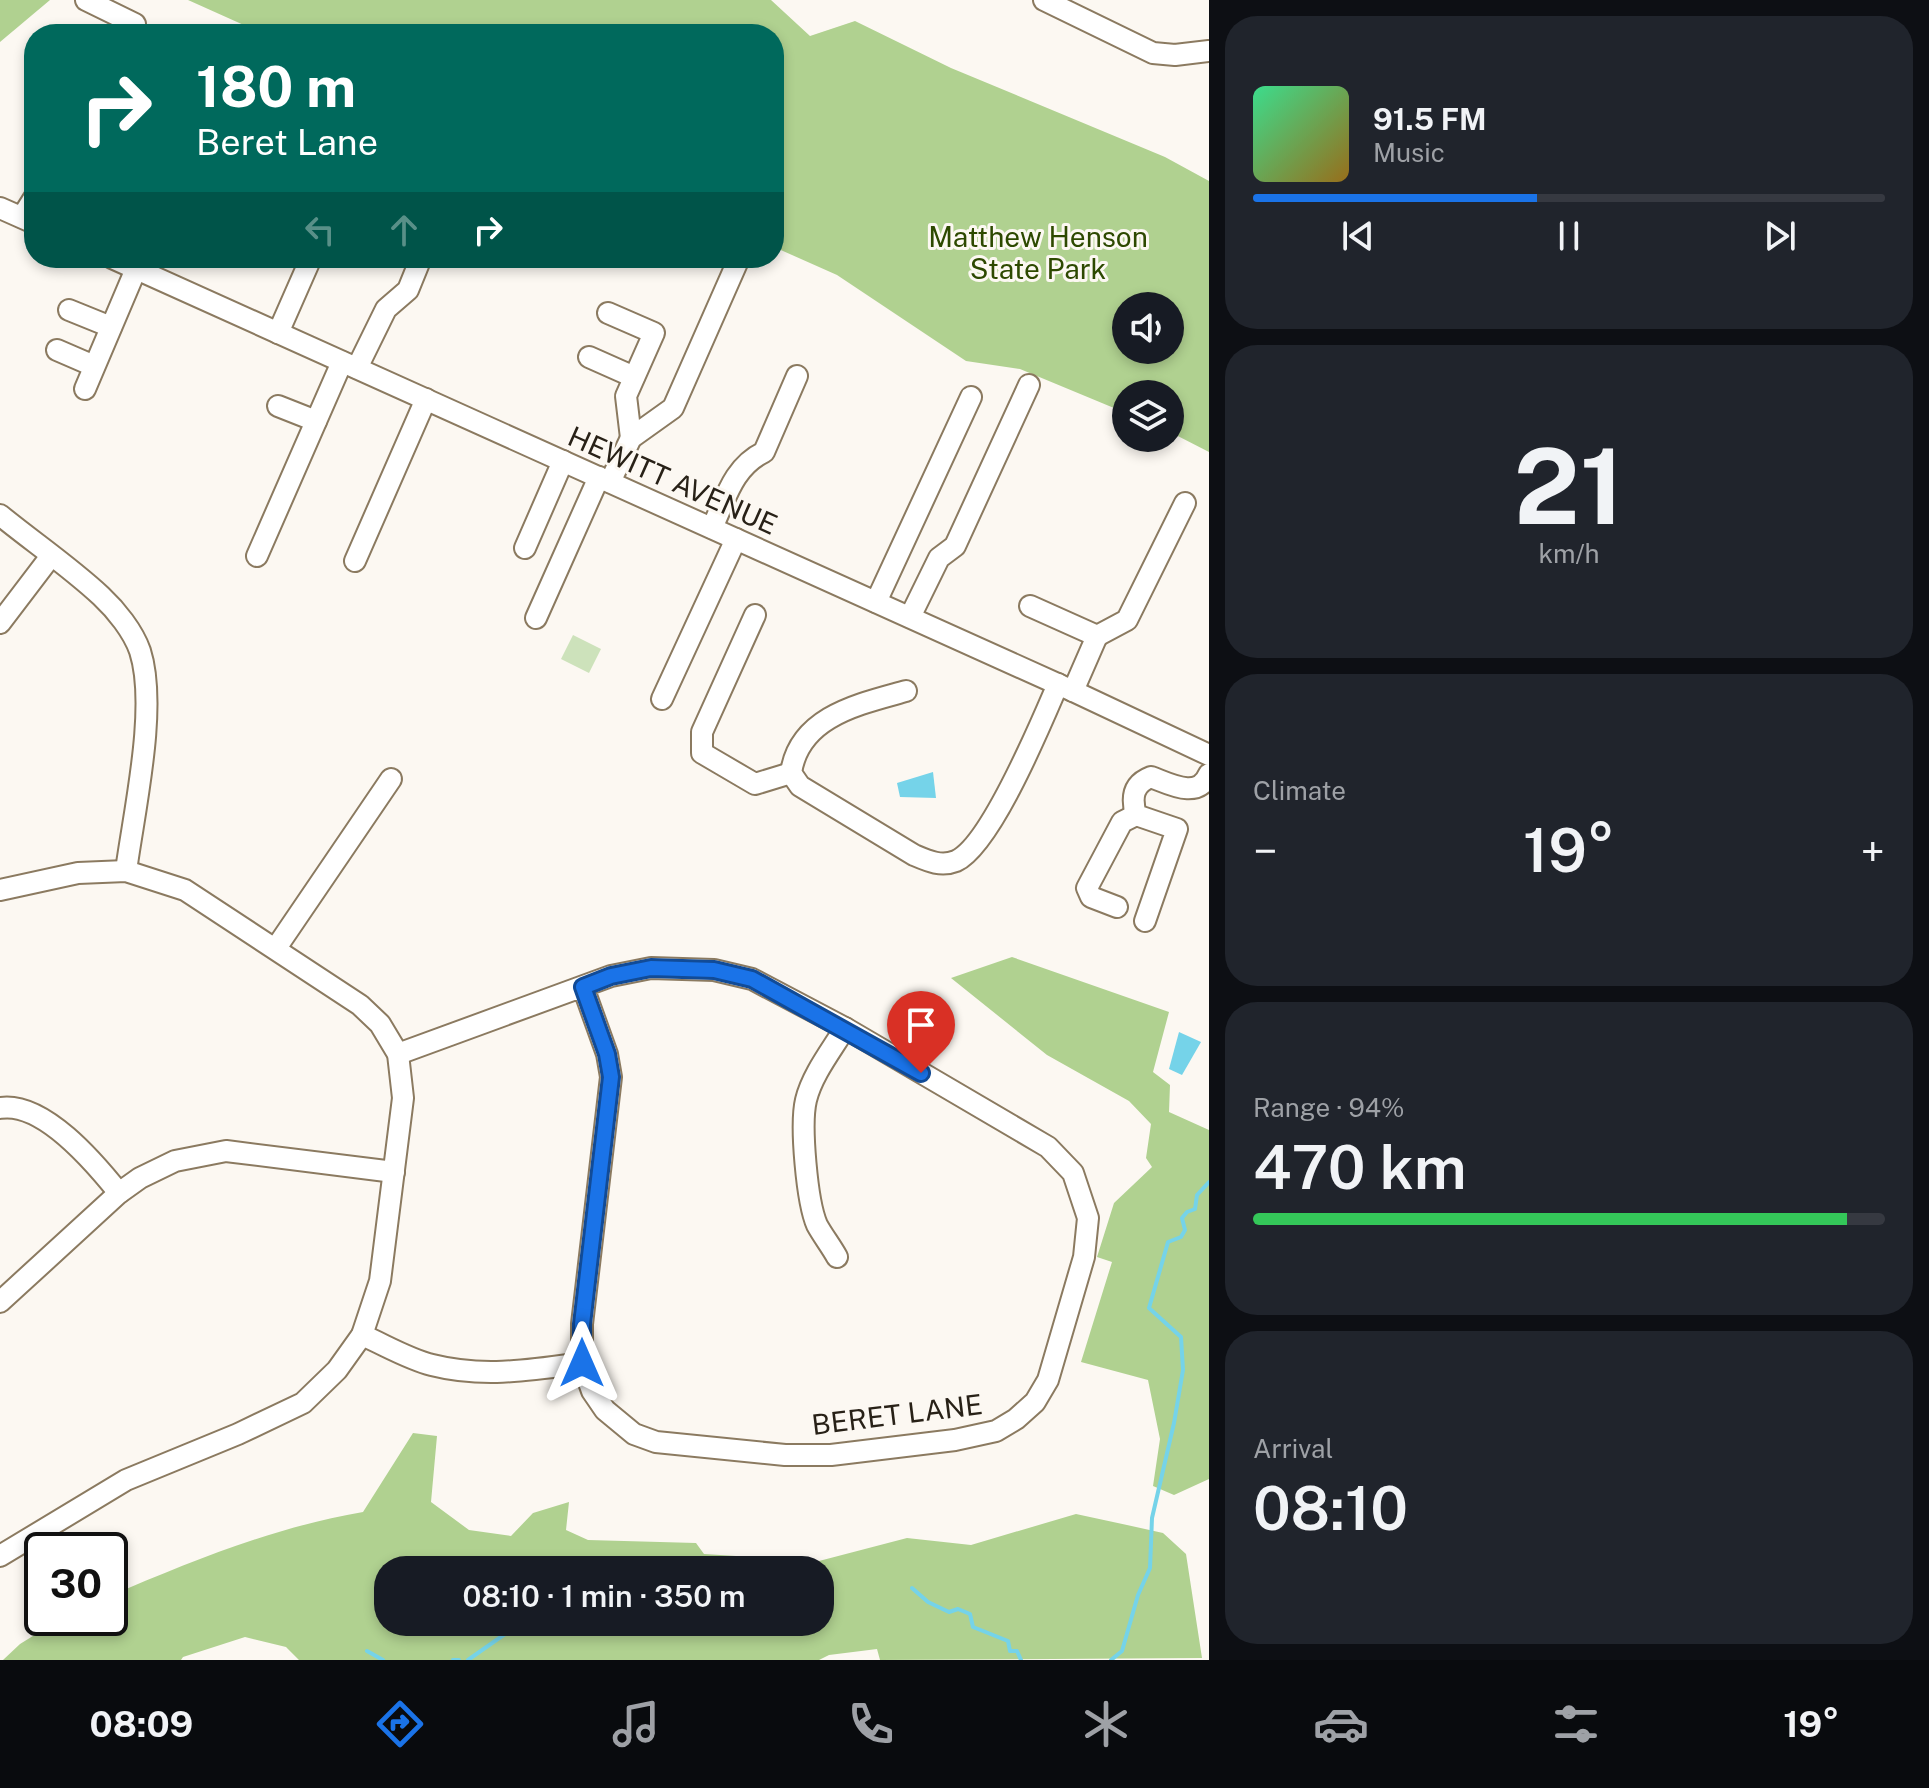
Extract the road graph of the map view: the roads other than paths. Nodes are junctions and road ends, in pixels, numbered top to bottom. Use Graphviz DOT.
graph roads {
  1 [pos="86,0"];
  2 [pos="1044,0"];
  3 [pos="135,24"];
  4 [pos="1209,51"];
  5 [pos="0,208"];
  6 [pos="24,218"];
  7 [pos="307,268"];
  8 [pos="417,268"];
  9 [pos="735,268"];
  10 [pos="136,269"];
  11 [pos="69,310"];
  12 [pos="608,313"];
  13 [pos="111,327"];
  14 [pos="278,333"];
  15 [pos="57,350"];
  16 [pos="589,357"];
  17 [pos="350,365"];
  18 [pos="94,366"];
  19 [pos="797,376"];
  20 [pos="634,377"];
  21 [pos="1029,385"];
  22 [pos="85,389"];
  23 [pos="971,397"];
  24 [pos="426,399"];
  25 [pos="278,406"];
  26 [pos="316,421"];
  27 [pos="631,438"];
  28 [pos="563,461"];
  29 [pos="604,480"];
  30 [pos="1185,503"];
  31 [pos="0,515"];
  32 [pos="712,528"];
  33 [pos="736,539"];
  34 [pos="525,548"];
  35 [pos="51,556"];
  36 [pos="257,556"];
  37 [pos="355,561"];
  38 [pos="876,602"];
  39 [pos="1030,606"];
  40 [pos="755,615"];
  41 [pos="910,617"];
  42 [pos="536,618"];
  43 [pos="0,623"];
  44 [pos="1097,636"];
  45 [pos="1065,687"];
  46 [pos="906,691"];
  47 [pos="662,699"];
  48 [pos="1209,755"];
  49 [pos="791,773"];
  50 [pos="1209,774"];
  51 [pos="391,779"];
  52 [pos="1136,815"];
  53 [pos="126,871"];
  54 [pos="0,890"];
  55 [pos="1117,907"];
  56 [pos="1145,921"];
  57 [pos="276,948"];
  58 [pos="583,987"];
  59 [pos="845,1028"];
  60 [pos="398,1054"];
  61 [pos="0,1108"];
  62 [pos="394,1172"];
  63 [pos="119,1193"];
  64 [pos="837,1257"];
  65 [pos="0,1302"];
  66 [pos="362,1335"];
  67 [pos="582,1363"];
  68 [pos="0,1556"];
  1 -- 3 [label="street"];
  2 -- 4 [label="street"];
  5 -- 6 [label="street"];
  7 -- 14 [label="street"];
  8 -- 17 [label="street"];
  9 -- 27 [label="street"];
  10 -- 13 [label="street"];
  10 -- 14 [label="street, HEWITT AVENUE"];
  11 -- 13 [label="street"];
  12 -- 20 [label="street"];
  13 -- 18 [label="street"];
  14 -- 17 [label="street, HEWITT AVENUE"];
  15 -- 18 [label="street"];
  16 -- 20 [label="street"];
  17 -- 24 [label="street, HEWITT AVENUE"];
  17 -- 26 [label="street"];
  18 -- 22 [label="street"];
  19 -- 32 [label="street"];
  20 -- 27 [label="street"];
  21 -- 41 [label="street"];
  23 -- 38 [label="street"];
  24 -- 28 [label="street, HEWITT AVENUE"];
  24 -- 37 [label="street"];
  25 -- 26 [label="street"];
  26 -- 36 [label="street"];
  27 -- 29 [label="street"];
  28 -- 29 [label="street, HEWITT AVENUE"];
  28 -- 34 [label="street"];
  29 -- 32 [label="street, HEWITT AVENUE"];
  29 -- 42 [label="street"];
  30 -- 44 [label="street"];
  31 -- 35 [label="street"];
  32 -- 33 [label="street, HEWITT AVENUE"];
  33 -- 38 [label="street, HEWITT AVENUE"];
  33 -- 47 [label="street"];
  35 -- 43 [label="street"];
  35 -- 53 [label="street"];
  38 -- 41 [label="street, HEWITT AVENUE"];
  39 -- 44 [label="street"];
  40 -- 49 [label="street"];
  41 -- 45 [label="street, HEWITT AVENUE"];
  44 -- 45 [label="street"];
  45 -- 48 [label="street, HEWITT AVENUE"];
  45 -- 49 [label="street"];
  46 -- 49 [label="street"];
  50 -- 52 [label="street"];
  51 -- 57 [label="street"];
  52 -- 55 [label="street"];
  52 -- 56 [label="street"];
  53 -- 54 [label="street"];
  53 -- 57 [label="street"];
  57 -- 60 [label="street"];
  58 -- 59 [label="street, BERET LANE"];
  58 -- 60 [label="street, BERET LANE"];
  58 -- 67 [label="street, BERET LANE"];
  59 -- 64 [label="street"];
  59 -- 67 [label="street, BERET LANE"];
  60 -- 62 [label="street"];
  61 -- 63 [label="street"];
  62 -- 63 [label="street"];
  62 -- 66 [label="street"];
  63 -- 65 [label="street"];
  66 -- 67 [label="street"];
  66 -- 68 [label="street"];
}
